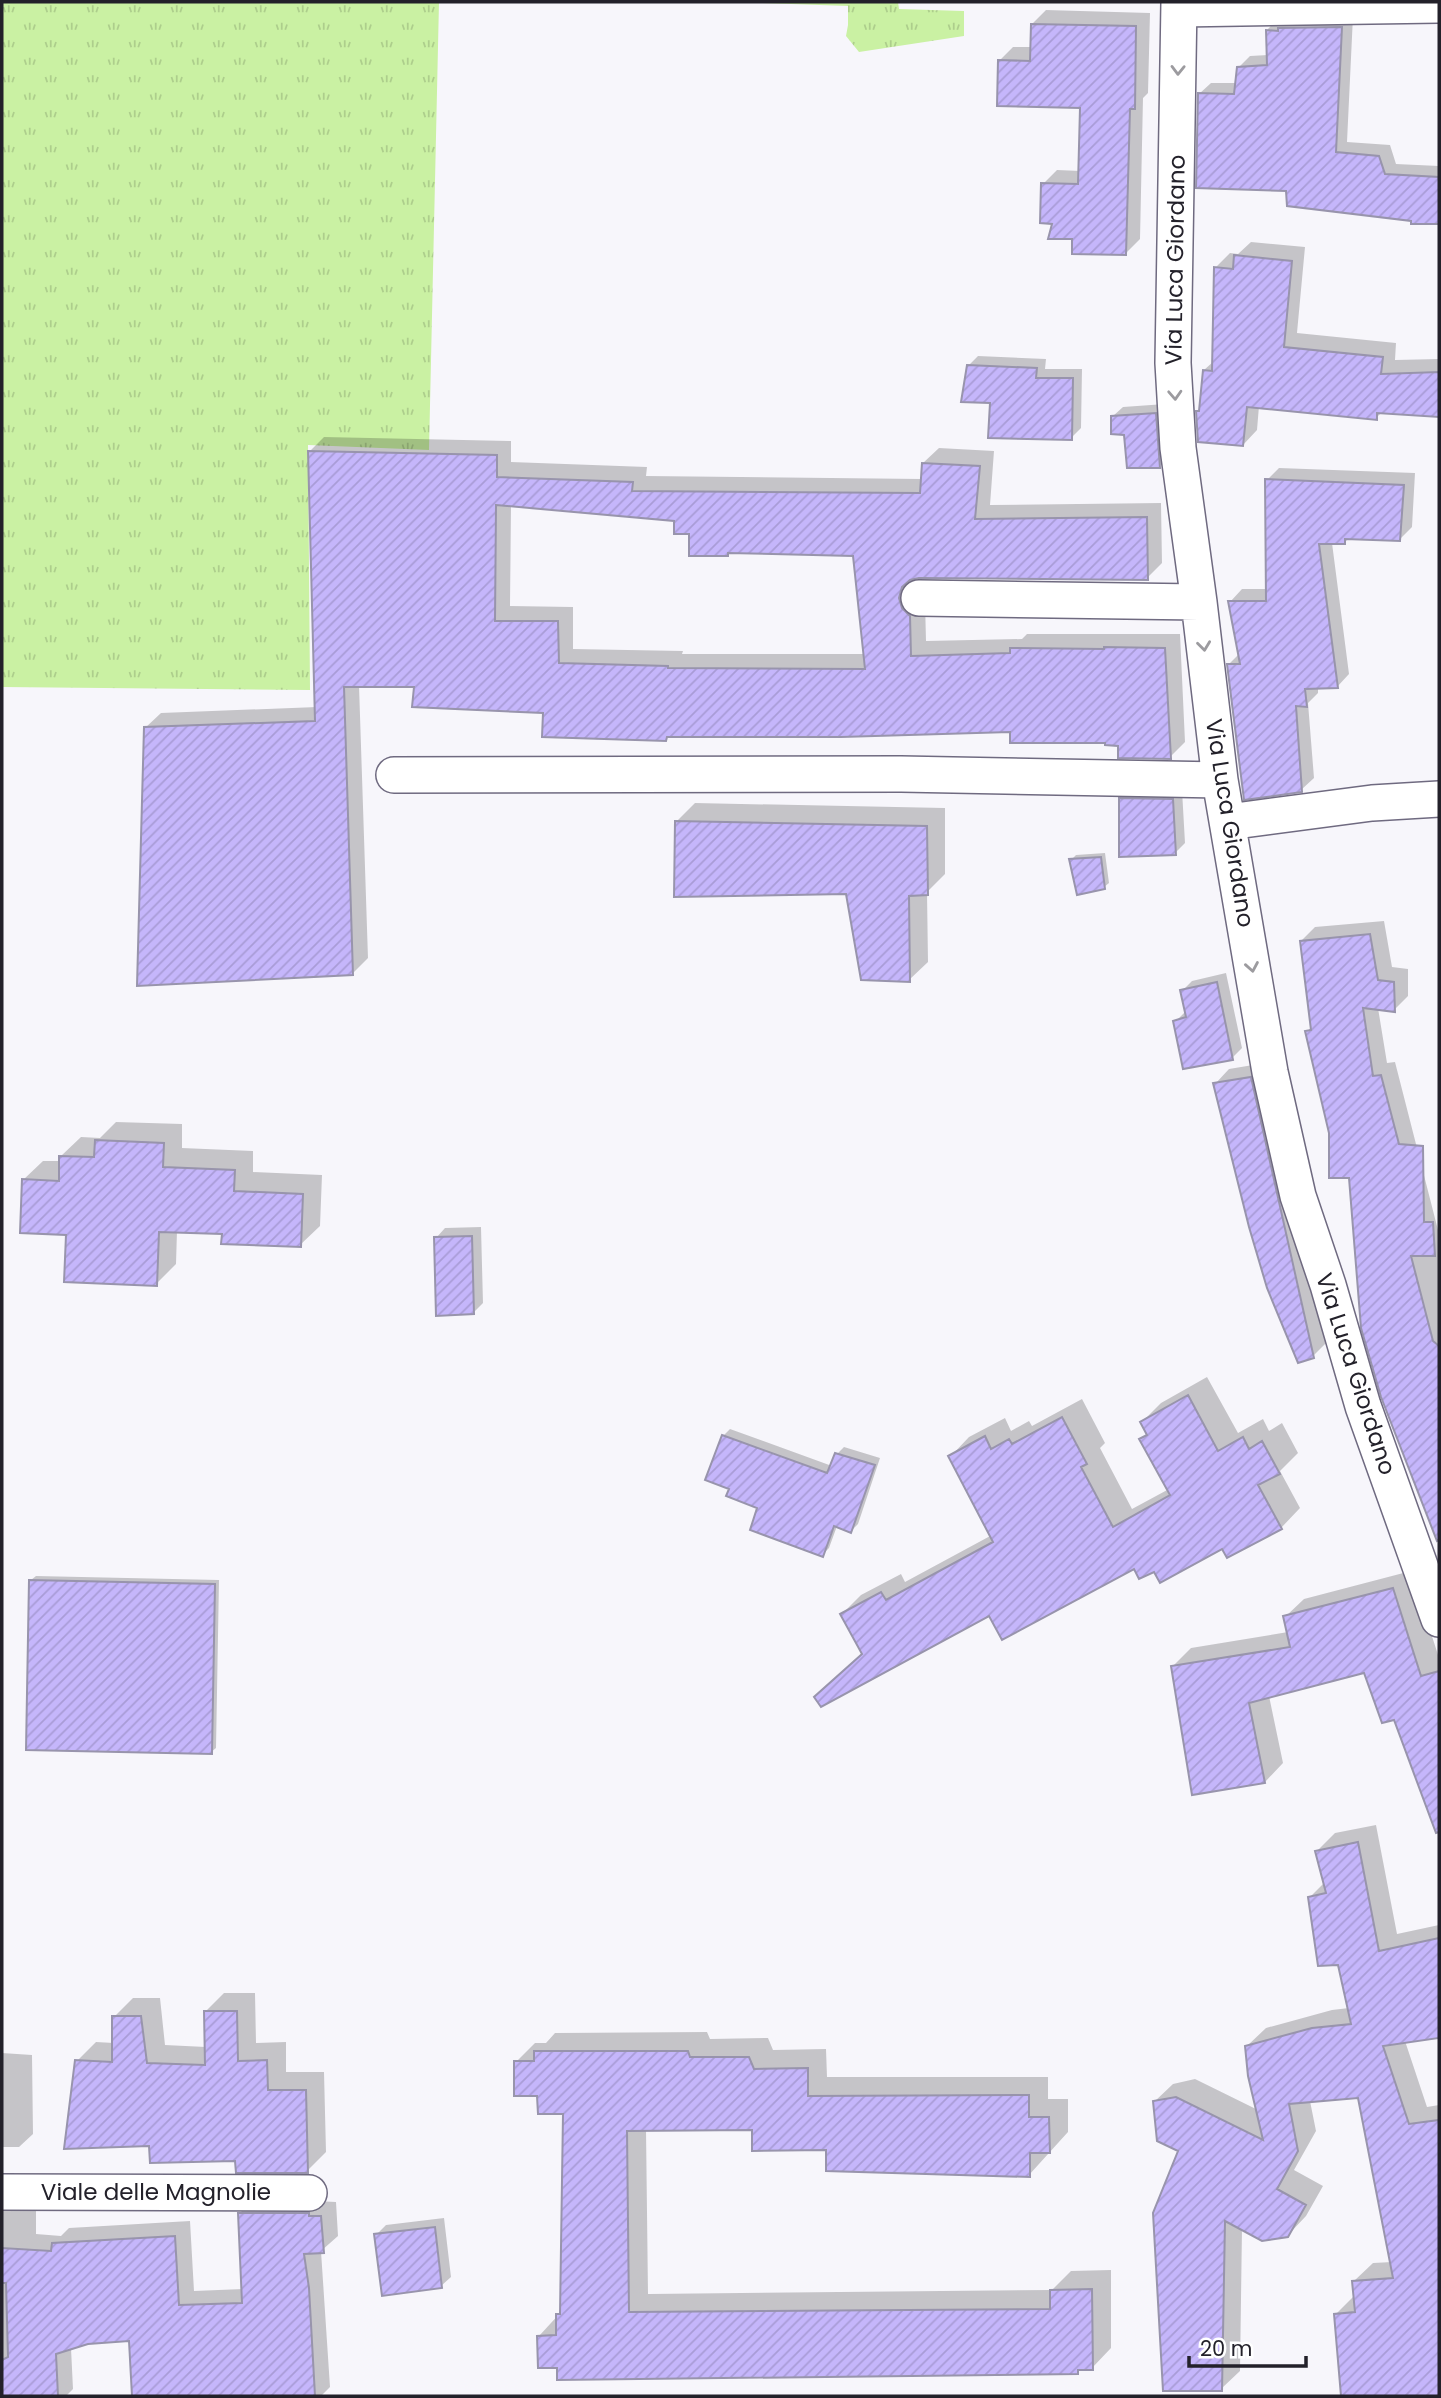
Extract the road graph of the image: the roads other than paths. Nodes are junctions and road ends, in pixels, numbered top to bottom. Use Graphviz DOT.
graph roads {
  1 [pos="1179,5"];
  2 [pos="1439,5"];
  3 [pos="919,598"];
  4 [pos="1199,602"];
  5 [pos="394,775"];
  6 [pos="1220,780"];
  7 [pos="1439,799"];
  8 [pos="1228,822"];
  9 [pos="1437,1606"];
  10 [pos="2,2192"];
  11 [pos="310,2193"];
  1 -- 2 [label="street"];
  1 -- 4 [label="street, Via Luca Giordano, one-way"];
  3 -- 4 [label="street"];
  4 -- 6 [label="street, Via Luca Giordano, one-way"];
  5 -- 6 [label="street"];
  6 -- 8 [label="street, Via Luca Giordano"];
  7 -- 8 [label="street"];
  8 -- 9 [label="street, Via Luca Giordano, one-way"];
  10 -- 11 [label="street, Viale delle Magnolie"];
}
